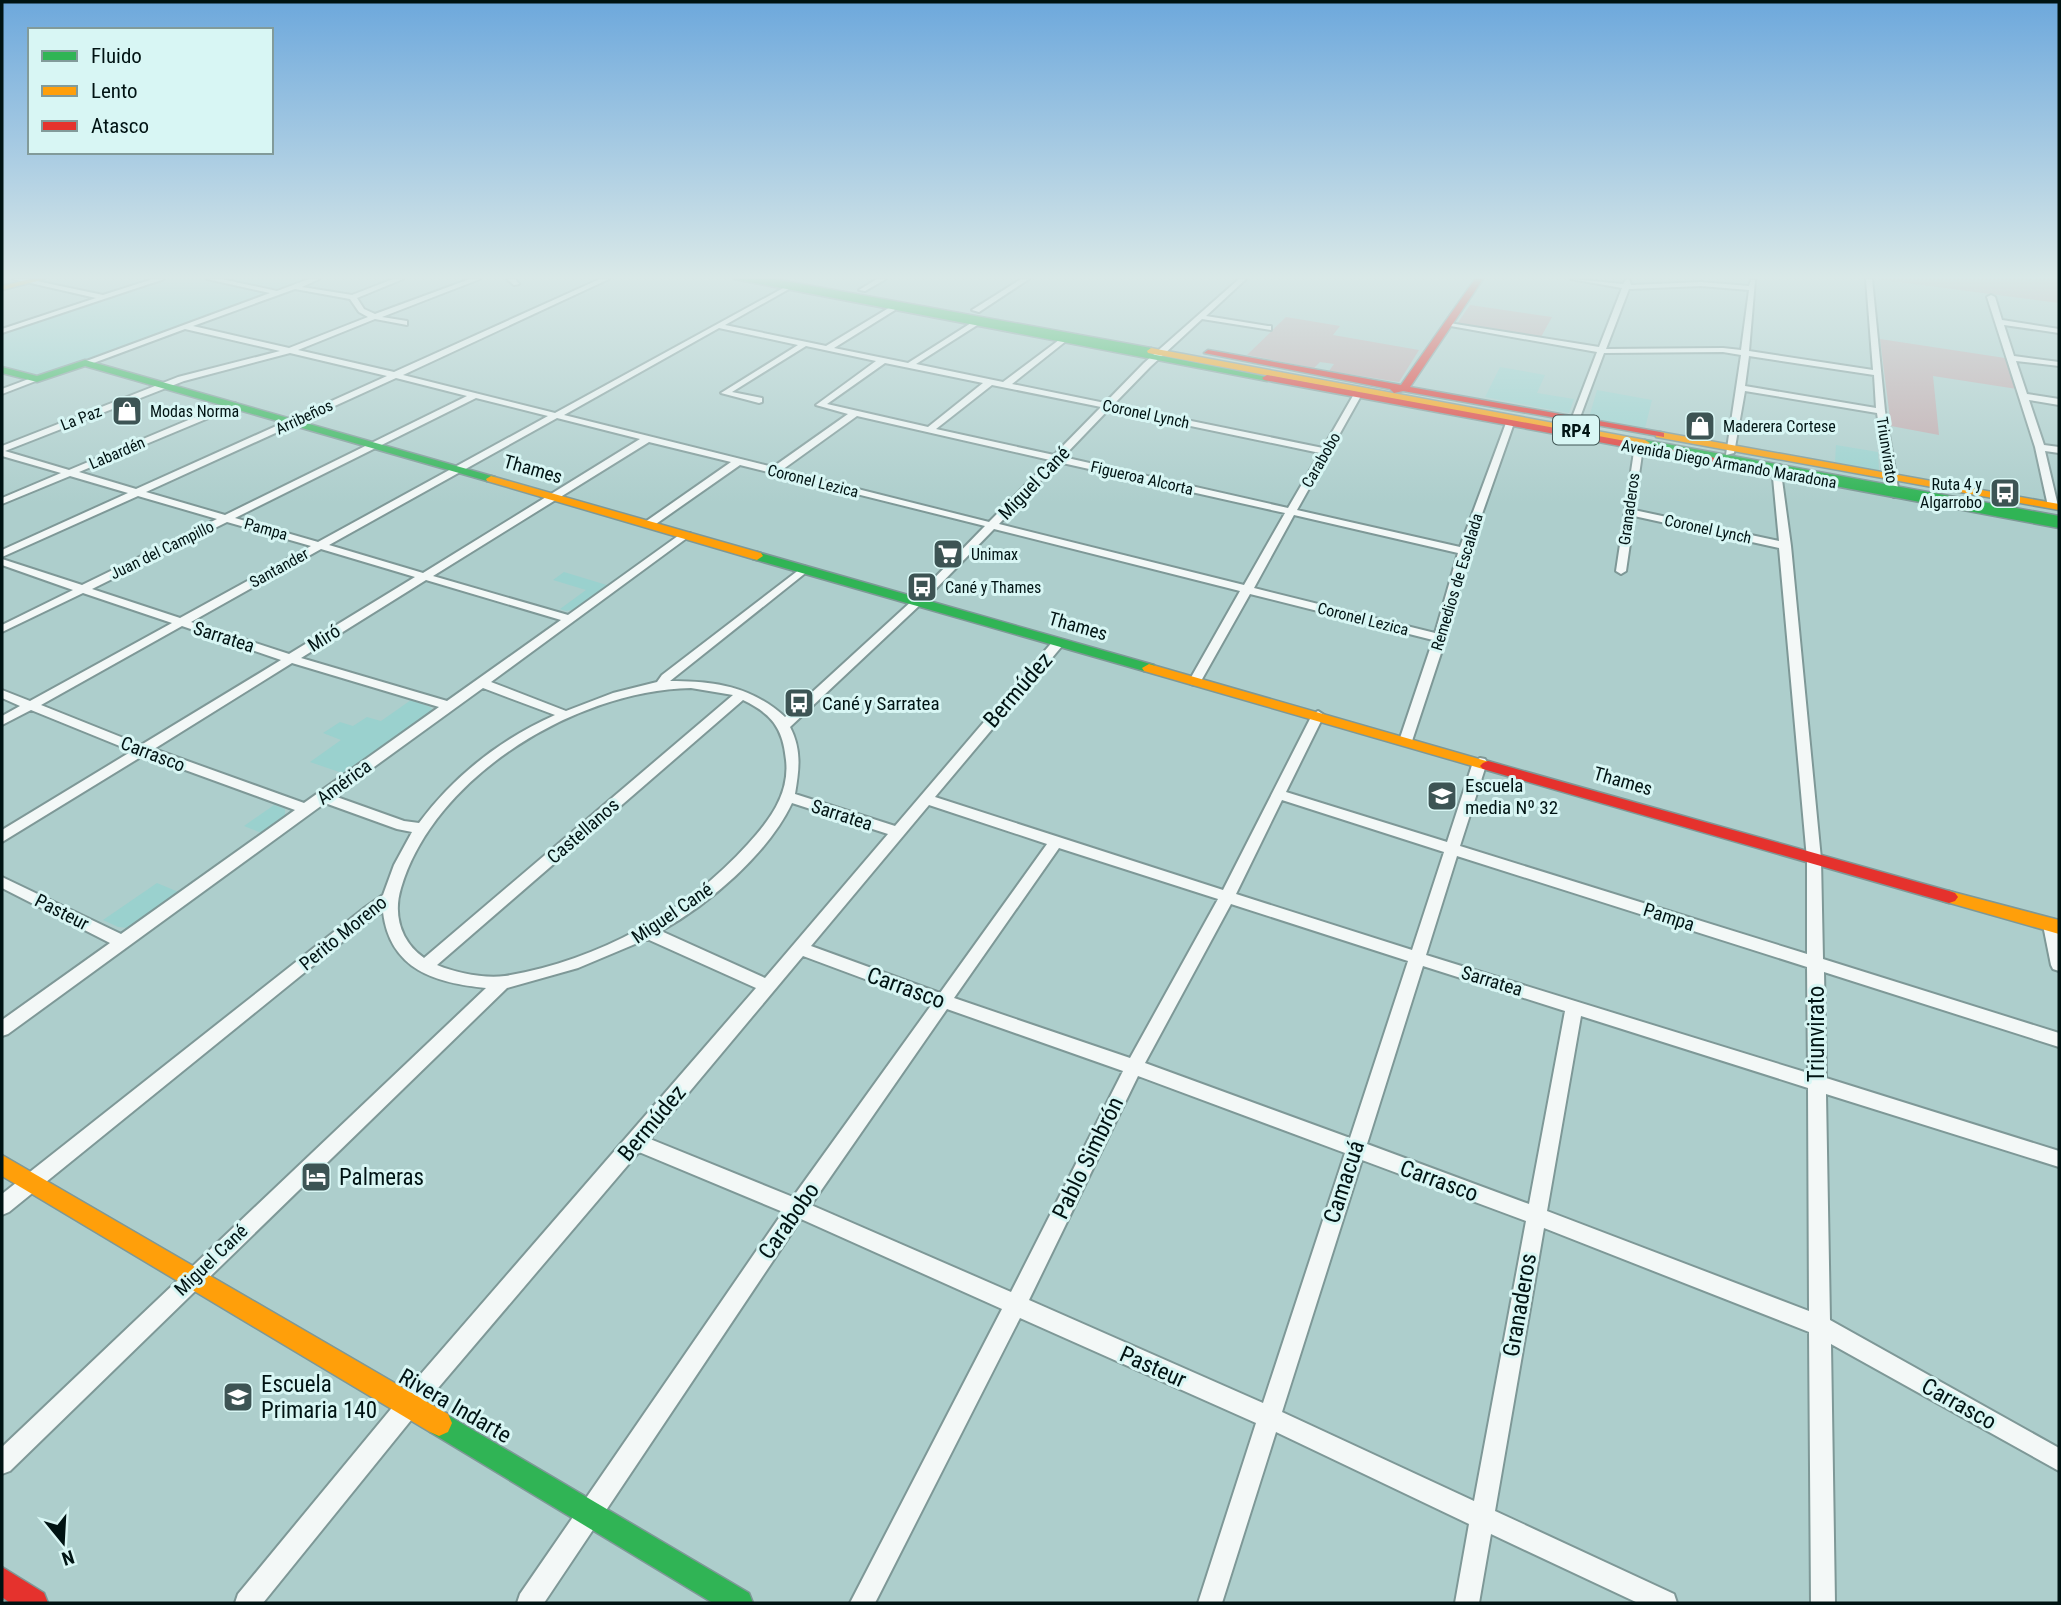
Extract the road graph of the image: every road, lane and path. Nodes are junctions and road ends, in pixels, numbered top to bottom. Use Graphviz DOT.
graph roads {
  1 [pos="110,354"];
  2 [pos="278,354"];
  3 [pos="303,354"];
  4 [pos="441,354"];
  5 [pos="668,354"];
  6 [pos="788,354"];
  7 [pos="855,354"];
  8 [pos="926,354"];
  9 [pos="1044,354"];
  10 [pos="1159,354"];
  11 [pos="1178,354"];
  12 [pos="1178,354"];
  13 [pos="1420,354"];
  14 [pos="1600,354"];
  15 [pos="1745,354"];
  16 [pos="1757,354"];
  17 [pos="1876,354"];
  18 [pos="2011,354"];
  19 [pos="2012,358"];
  20 [pos="883,360"];
  21 [pos="85,363"];
  22 [pos="2059,364"];
  23 [pos="910,365"];
  24 [pos="2,370"];
  25 [pos="1878,373"];
  26 [pos="395,375"];
  27 [pos="37,379"];
  28 [pos="990,382"];
  29 [pos="165,385"];
  30 [pos="1005,385"];
  31 [pos="1741,388"];
  32 [pos="1382,391"];
  33 [pos="2,392"];
  34 [pos="473,396"];
  35 [pos="2022,396"];
  36 [pos="759,400"];
  37 [pos="2059,402"];
  38 [pos="232,405"];
  39 [pos="1107,406"];
  40 [pos="1881,411"];
  41 [pos="854,414"];
  42 [pos="557,415"];
  43 [pos="293,422"];
  44 [pos="1574,422"];
  45 [pos="1510,423"];
  46 [pos="929,430"];
  47 [pos="647,439"];
  48 [pos="373,445"];
  49 [pos="1638,447"];
  50 [pos="2040,447"];
  51 [pos="1730,450"];
  52 [pos="2059,450"];
  53 [pos="2,451"];
  54 [pos="1326,451"];
  55 [pos="1057,459"];
  56 [pos="1753,460"];
  57 [pos="738,462"];
  58 [pos="458,470"];
  59 [pos="1777,470"];
  60 [pos="774,471"];
  61 [pos="69,473"];
  62 [pos="1893,486"];
  63 [pos="139,492"];
  64 [pos="554,497"];
  65 [pos="2,501"];
  66 [pos="1291,512"];
  67 [pos="1630,512"];
  68 [pos="2056,514"];
  69 [pos="227,517"];
  70 [pos="649,524"];
  71 [pos="992,526"];
  72 [pos="686,536"];
  73 [pos="321,545"];
  74 [pos="1786,546"];
  75 [pos="1464,551"];
  76 [pos="2,554"];
  77 [pos="2,562"];
  78 [pos="804,569"];
  79 [pos="1621,571"];
  80 [pos="426,575"];
  81 [pos="83,589"];
  82 [pos="1247,590"];
  83 [pos="918,601"];
  84 [pos="570,619"];
  85 [pos="182,622"];
  86 [pos="2,629"];
  87 [pos="1440,638"];
  88 [pos="1058,643"];
  89 [pos="291,659"];
  90 [pos="1195,681"];
  91 [pos="481,683"];
  92 [pos="661,685"];
  93 [pos="2,694"];
  94 [pos="742,694"];
  95 [pos="32,705"];
  96 [pos="449,706"];
  97 [pos="566,715"];
  98 [pos="1318,715"];
  99 [pos="2,721"];
  100 [pos="785,724"];
  101 [pos="1406,741"];
  102 [pos="142,750"];
  103 [pos="1480,762"];
  104 [pos="1279,794"];
  105 [pos="324,797"];
  106 [pos="788,797"];
  107 [pos="925,799"];
  108 [pos="306,809"];
  109 [pos="422,828"];
  110 [pos="896,832"];
  111 [pos="2,837"];
  112 [pos="1055,843"];
  113 [pos="1452,847"];
  114 [pos="1814,859"];
  115 [pos="2,882"];
  116 [pos="1227,896"];
  117 [pos="389,901"];
  118 [pos="2055,926"];
  119 [pos="649,933"];
  120 [pos="122,942"];
  121 [pos="799,948"];
  122 [pos="1417,958"];
  123 [pos="1815,963"];
  124 [pos="2059,965"];
  125 [pos="424,967"];
  126 [pos="502,983"];
  127 [pos="767,986"];
  128 [pos="942,1001"];
  129 [pos="1574,1006"];
  130 [pos="2,1029"];
  131 [pos="2059,1040"];
  132 [pos="1133,1067"];
  133 [pos="1816,1082"];
  134 [pos="636,1142"];
  135 [pos="1354,1151"];
  136 [pos="2059,1159"];
  137 [pos="2,1165"];
  138 [pos="31,1182"];
  139 [pos="2,1206"];
  140 [pos="797,1208"];
  141 [pos="1537,1216"];
  142 [pos="193,1277"];
  143 [pos="1015,1306"];
  144 [pos="1818,1325"];
  145 [pos="408,1406"];
  146 [pos="1268,1417"];
  147 [pos="2059,1460"];
  148 [pos="2,1463"];
  149 [pos="589,1511"];
  150 [pos="1481,1519"];
  151 [pos="2,1581"];
  152 [pos="34,1603"];
  153 [pos="247,1603"];
  154 [pos="529,1603"];
  155 [pos="739,1603"];
  156 [pos="862,1603"];
  157 [pos="1210,1603"];
  158 [pos="1467,1603"];
  159 [pos="1665,1603"];
  160 [pos="1823,1603"];
  1 -- 21 [label="street"];
  2 -- 29 [label="street, La Paz"];
  3 -- 26 [label="street, Coronel Lezica"];
  4 -- 26 [label="street, Arribeños"];
  5 -- 42 [label="street, Santander"];
  6 -- 36 [label="street"];
  7 -- 20 [label="street, Coronel Lynch"];
  8 -- 23 [label="street"];
  9 -- 30 [label="street"];
  10 -- 39 [label="street, Miguel Cané"];
  11 -- 32 [label="street, Avenida Diego Armando Maradona / RP4"];
  12 -- 32 [label="street, Avenida Diego Armando Maradona"];
  13 -- 32 [label="street, Carabobo"];
  14 -- 44 [label="street"];
  15 -- 31 [label="street"];
  16 -- 25 [label="street"];
  17 -- 25 [label="street, Triunvirato"];
  18 -- 19 [label="street"];
  19 -- 22 [label="street"];
  19 -- 35 [label="street"];
  20 -- 23 [label="street, Coronel Lynch"];
  20 -- 41 [label="street, Figueroa Alcorta"];
  21 -- 27 [label="street"];
  21 -- 29 [label="street, Thames"];
  23 -- 28 [label="street, Coronel Lynch"];
  24 -- 27 [label="street"];
  25 -- 40 [label="street, Triunvirato"];
  26 -- 34 [label="street, Coronel Lezica"];
  26 -- 43 [label="street, Arribeños"];
  27 -- 33 [label="street"];
  28 -- 30 [label="street, Coronel Lynch"];
  28 -- 46 [label="street"];
  29 -- 38 [label="street, Thames"];
  29 -- 53 [label="street, La Paz"];
  30 -- 39 [label="street, Coronel Lynch"];
  31 -- 40 [label="street"];
  31 -- 51 [label="street"];
  32 -- 44 [label="street, Avenida Diego Armando Maradona / RP4"];
  32 -- 45 [label="street, Avenida Diego Armando Maradona"];
  32 -- 54 [label="street, Carabobo"];
  32 -- 56 [label="street, Avenida Diego Armando Maradona / RP4"];
  34 -- 42 [label="street, Coronel Lezica"];
  34 -- 48 [label="street, Juan del Campillo"];
  35 -- 37 [label="street"];
  35 -- 50 [label="street"];
  38 -- 43 [label="street, Thames"];
  38 -- 61 [label="street, Labardén"];
  39 -- 54 [label="street, Coronel Lynch"];
  39 -- 55 [label="street, Miguel Cané"];
  40 -- 62 [label="street, Triunvirato"];
  41 -- 46 [label="street, Figueroa Alcorta"];
  41 -- 60 [label="street"];
  42 -- 47 [label="street, Coronel Lezica"];
  42 -- 58 [label="street, Santander"];
  43 -- 48 [label="street, Thames"];
  43 -- 63 [label="street, Arribeños"];
  44 -- 51 [label="street, Avenida Diego Armando Maradona"];
  44 -- 51 [label="street, Avenida Diego Armando Maradona / RP4"];
  45 -- 49 [label="street, Avenida Diego Armando Maradona"];
  45 -- 75 [label="street, Remedios de Escalada"];
  46 -- 55 [label="street, Figueroa Alcorta"];
  47 -- 57 [label="street, Coronel Lezica"];
  47 -- 64 [label="street, Miró"];
  48 -- 58 [label="street, Thames"];
  48 -- 69 [label="street, Juan del Campillo"];
  49 -- 59 [label="street, Avenida Diego Armando Maradona"];
  49 -- 67 [label="street, Granaderos"];
  50 -- 52 [label="street"];
  50 -- 68 [label="street"];
  51 -- 56 [label="street, Avenida Diego Armando Maradona / RP4"];
  51 -- 62 [label="street, Avenida Diego Armando Maradona"];
  53 -- 61 [label="street, Pampa"];
  54 -- 66 [label="street, Carabobo"];
  55 -- 66 [label="street, Figueroa Alcorta"];
  55 -- 71 [label="street, Miguel Cané"];
  56 -- 59 [label="street, Avenida Diego Armando Maradona / RP4"];
  56 -- 62 [label="street, Avenida Diego Armando Maradona / RP4"];
  57 -- 60 [label="street, Coronel Lezica"];
  57 -- 70 [label="street"];
  58 -- 64 [label="street, Thames"];
  58 -- 73 [label="street, Santander"];
  59 -- 62 [label="street, Avenida Diego Armando Maradona / RP4"];
  59 -- 74 [label="street, Triunvirato"];
  60 -- 71 [label="street, Coronel Lezica"];
  61 -- 63 [label="street, Pampa"];
  61 -- 65 [label="street, Labardén"];
  62 -- 68 [label="street, Avenida Diego Armando Maradona / RP4"];
  62 -- 68 [label="street, Avenida Diego Armando Maradona"];
  63 -- 69 [label="street, Pampa"];
  63 -- 76 [label="street, Arribeños"];
  64 -- 70 [label="street, Thames"];
  64 -- 80 [label="street, Miró"];
  66 -- 75 [label="street, Figueroa Alcorta"];
  66 -- 82 [label="street, Carabobo"];
  67 -- 74 [label="street, Coronel Lynch"];
  67 -- 79 [label="street, Granaderos"];
  69 -- 73 [label="street, Pampa"];
  69 -- 81 [label="street, Juan del Campillo"];
  70 -- 72 [label="street, Thames"];
  71 -- 82 [label="street, Coronel Lezica"];
  71 -- 83 [label="street, Miguel Cané"];
  72 -- 78 [label="street, Thames"];
  72 -- 84 [label="street, América"];
  73 -- 80 [label="street, Pampa"];
  73 -- 85 [label="street, Santander"];
  74 -- 114 [label="street, Triunvirato"];
  75 -- 87 [label="street, Remedios de Escalada"];
  77 -- 81 [label="street, Sarratea"];
  78 -- 83 [label="street, Thames"];
  78 -- 92 [label="street, Perito Moreno"];
  80 -- 84 [label="street, Pampa"];
  80 -- 89 [label="street, Miró"];
  81 -- 85 [label="street, Sarratea"];
  81 -- 86 [label="street, Juan del Campillo"];
  82 -- 87 [label="street, Coronel Lezica"];
  82 -- 90 [label="street, Carabobo"];
  83 -- 88 [label="street, Thames"];
  83 -- 100 [label="street, Miguel Cané"];
  84 -- 91 [label="street, América"];
  85 -- 89 [label="street, Sarratea"];
  85 -- 95 [label="street, Santander"];
  87 -- 101 [label="street, Remedios de Escalada"];
  88 -- 90 [label="street, Thames"];
  88 -- 107 [label="street, Bermúdez"];
  89 -- 96 [label="street, Sarratea"];
  89 -- 102 [label="street, Miró"];
  90 -- 98 [label="street, Thames"];
  91 -- 96 [label="street, América"];
  91 -- 97 [label="street"];
  92 -- 94 [label="street"];
  92 -- 97 [label="street, Perito Moreno"];
  93 -- 95 [label="street, Carrasco"];
  94 -- 100 [label="street"];
  94 -- 125 [label="street, Castellanos"];
  95 -- 99 [label="street, Santander"];
  95 -- 102 [label="street, Carrasco"];
  96 -- 105 [label="street, América"];
  97 -- 109 [label="street, Perito Moreno"];
  98 -- 101 [label="street, Thames"];
  98 -- 104 [label="street, Pablo Simbrón"];
  100 -- 106 [label="street, Miguel Cané"];
  101 -- 103 [label="street, Thames"];
  102 -- 108 [label="street, Carrasco"];
  102 -- 111 [label="street, Miró"];
  103 -- 113 [label="street, Camacuá"];
  103 -- 114 [label="street, Thames"];
  104 -- 113 [label="street, Pampa"];
  104 -- 116 [label="street, Pablo Simbrón"];
  105 -- 108 [label="street, América"];
  105 -- 109 [label="street"];
  106 -- 110 [label="street, Sarratea"];
  106 -- 119 [label="street, Miguel Cané"];
  107 -- 110 [label="street, Bermúdez"];
  107 -- 112 [label="street, Sarratea"];
  108 -- 120 [label="street, América"];
  109 -- 117 [label="street, Perito Moreno"];
  110 -- 121 [label="street, Bermúdez"];
  112 -- 116 [label="street, Sarratea"];
  112 -- 128 [label="street, Carabobo"];
  113 -- 122 [label="street, Camacuá"];
  113 -- 123 [label="street, Pampa"];
  114 -- 118 [label="street, Thames"];
  114 -- 123 [label="street, Triunvirato"];
  115 -- 120 [label="street, Pasteur"];
  116 -- 122 [label="street, Sarratea"];
  116 -- 132 [label="street, Pablo Simbrón"];
  117 -- 125 [label="street"];
  117 -- 138 [label="street, Perito Moreno"];
  118 -- 124 [label="street"];
  119 -- 126 [label="street, Miguel Cané"];
  119 -- 127 [label="street"];
  120 -- 130 [label="street, América"];
  121 -- 127 [label="street, Bermúdez"];
  121 -- 128 [label="street, Carrasco"];
  122 -- 129 [label="street, Sarratea"];
  122 -- 135 [label="street, Camacuá"];
  123 -- 131 [label="street, Pampa"];
  123 -- 133 [label="street, Triunvirato"];
  125 -- 126 [label="street"];
  126 -- 142 [label="street, Miguel Cané"];
  127 -- 134 [label="street, Bermúdez"];
  128 -- 132 [label="street, Carrasco"];
  128 -- 140 [label="street, Carabobo"];
  129 -- 133 [label="street, Sarratea"];
  129 -- 141 [label="street, Granaderos"];
  132 -- 135 [label="street, Carrasco"];
  132 -- 143 [label="street, Pablo Simbrón"];
  133 -- 136 [label="street, Sarratea"];
  133 -- 144 [label="street, Triunvirato"];
  134 -- 140 [label="street, Pasteur"];
  134 -- 145 [label="street, Bermúdez"];
  135 -- 141 [label="street, Carrasco"];
  135 -- 146 [label="street, Camacuá"];
  137 -- 138 [label="street, Rivera Indarte"];
  138 -- 139 [label="street, Perito Moreno"];
  138 -- 142 [label="street, Rivera Indarte"];
  140 -- 143 [label="street, Pasteur"];
  140 -- 149 [label="street, Carabobo"];
  141 -- 144 [label="street, Carrasco"];
  141 -- 150 [label="street, Granaderos"];
  142 -- 145 [label="street, Rivera Indarte"];
  142 -- 148 [label="street, Miguel Cané"];
  143 -- 146 [label="street, Pasteur"];
  143 -- 156 [label="street, Pablo Simbrón"];
  144 -- 147 [label="street, Carrasco"];
  144 -- 160 [label="street, Triunvirato"];
  145 -- 149 [label="street, Rivera Indarte"];
  145 -- 153 [label="street, Bermúdez"];
  146 -- 150 [label="street, Pasteur"];
  146 -- 157 [label="street, Camacuá"];
  149 -- 154 [label="street, Carabobo"];
  149 -- 155 [label="street, Rivera Indarte"];
  150 -- 158 [label="street, Granaderos"];
  150 -- 159 [label="street, Pasteur"];
  151 -- 152 [label="street"];
}
